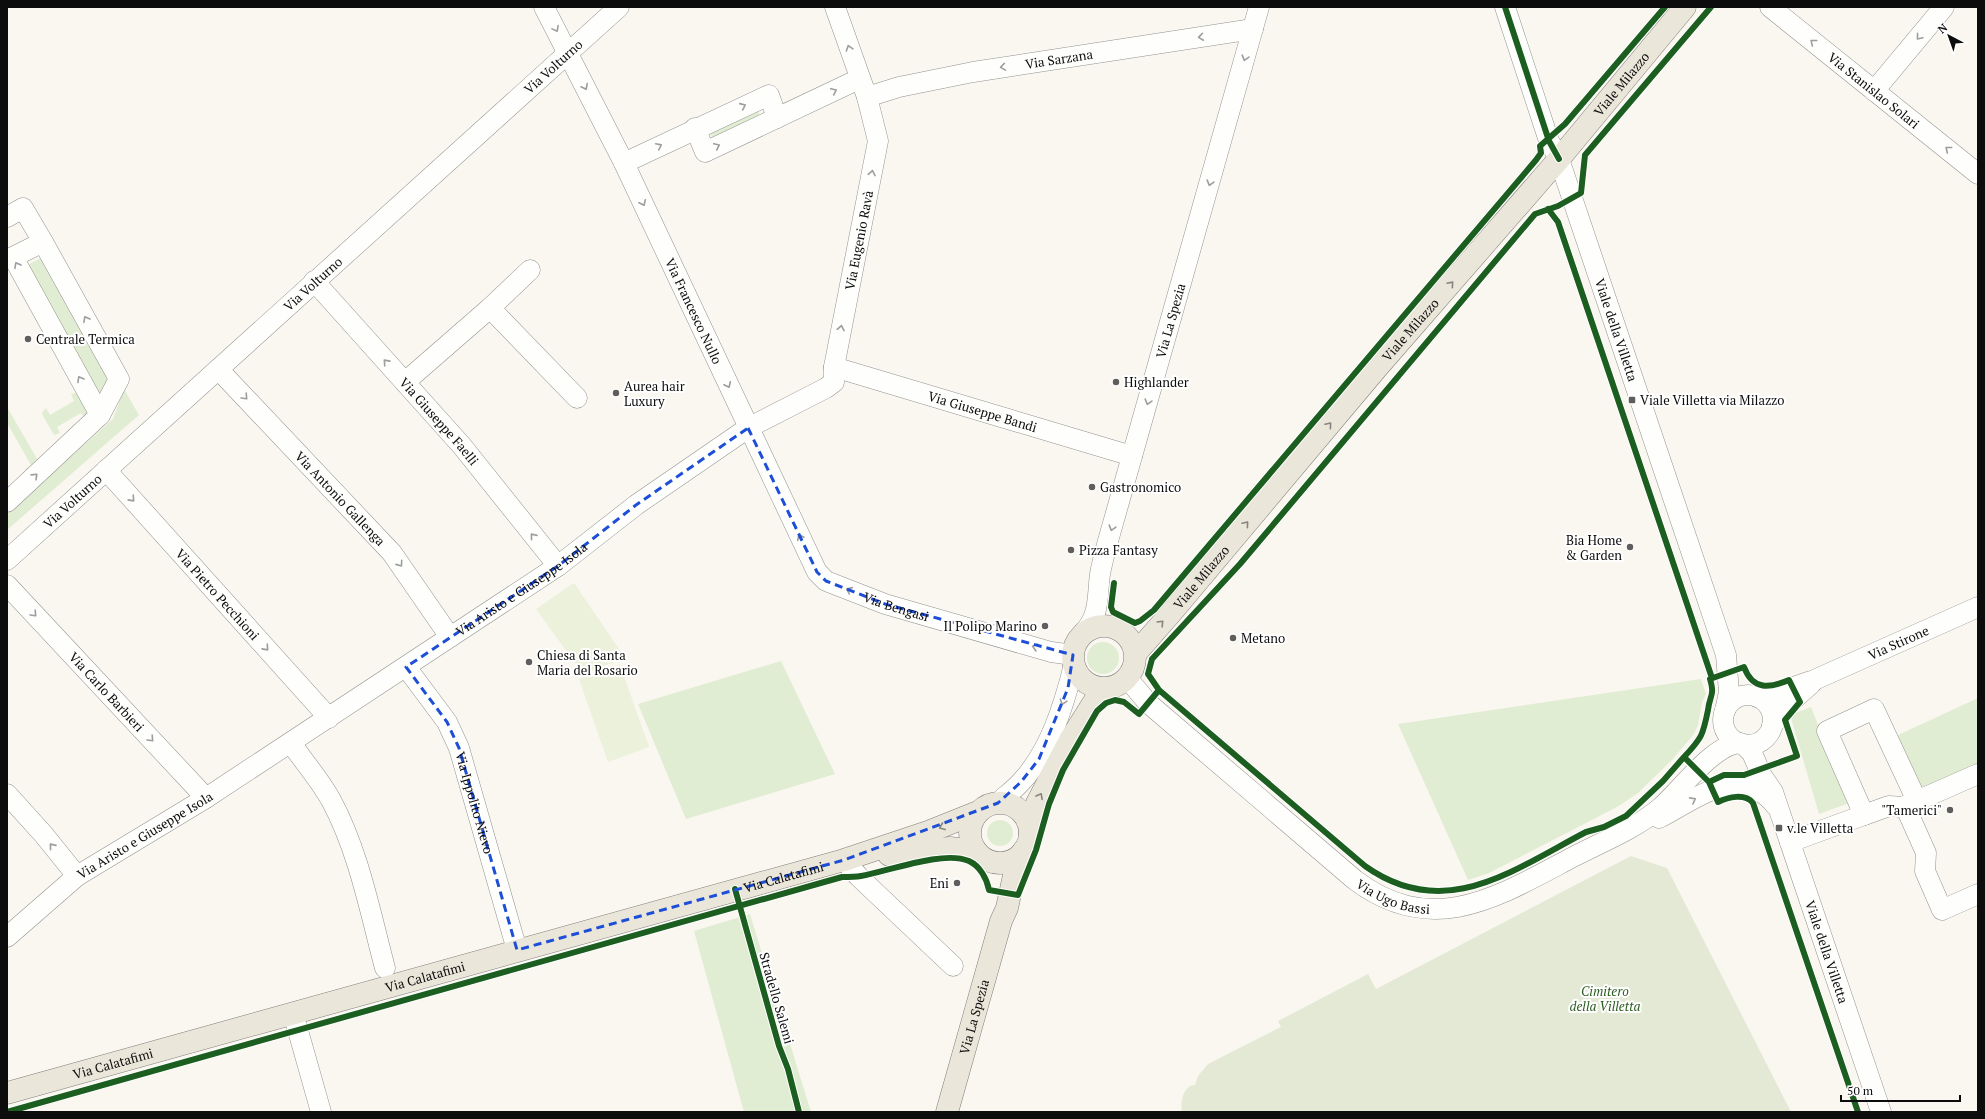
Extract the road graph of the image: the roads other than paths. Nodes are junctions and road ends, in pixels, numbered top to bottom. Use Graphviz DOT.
graph roads {
  1 [pos="544,7"];
  2 [pos="619,7"];
  3 [pos="835,7"];
  4 [pos="1260,7"];
  5 [pos="1505,7"];
  6 [pos="1517,7"];
  7 [pos="1685,7"];
  8 [pos="1770,7"];
  9 [pos="1944,7"];
  10 [pos="1253,29"];
  11 [pos="568,52"];
  12 [pos="863,88"];
  13 [pos="1874,90"];
  14 [pos="1559,159"];
  15 [pos="624,162"];
  16 [pos="1978,174"];
  17 [pos="7,218"];
  18 [pos="43,242"];
  19 [pos="530,270"];
  20 [pos="314,281"];
  21 [pos="490,308"];
  22 [pos="834,367"];
  23 [pos="218,369"];
  24 [pos="405,382"];
  25 [pos="577,398"];
  26 [pos="100,415"];
  27 [pos="748,428"];
  28 [pos="1132,456"];
  29 [pos="106,470"];
  30 [pos="7,502"];
  31 [pos="7,560"];
  32 [pos="558,566"];
  33 [pos="817,572"];
  34 [pos="7,585"];
  35 [pos="1978,607"];
  36 [pos="1084,634"];
  37 [pos="450,638"];
  38 [pos="1136,653"];
  39 [pos="1726,655"];
  40 [pos="1073,660"];
  41 [pos="406,667"];
  42 [pos="1818,678"];
  43 [pos="1128,679"];
  44 [pos="1102,689"];
  45 [pos="1756,696"];
  46 [pos="1724,714"];
  47 [pos="329,718"];
  48 [pos="1771,729"];
  49 [pos="291,743"];
  50 [pos="1742,744"];
  51 [pos="1697,769"];
  52 [pos="1978,774"];
  53 [pos="1773,792"];
  54 [pos="7,794"];
  55 [pos="206,798"];
  56 [pos="1911,803"];
  57 [pos="988,807"];
  58 [pos="1780,814"];
  59 [pos="1864,815"];
  60 [pos="1632,827"];
  61 [pos="1027,842"];
  62 [pos="1790,842"];
  63 [pos="978,853"];
  64 [pos="844,860"];
  65 [pos="77,876"];
  66 [pos="1978,894"];
  67 [pos="1000,921"];
  68 [pos="7,936"];
  69 [pos="517,950"];
  70 [pos="953,966"];
  71 [pos="385,968"];
  72 [pos="293,1013"];
  73 [pos="7,1093"];
  74 [pos="320,1112"];
  75 [pos="947,1112"];
  76 [pos="1881,1112"];
  1 -- 11 [label="street, Via Francesco Nullo, one-way"];
  2 -- 11 [label="street, Via Volturno"];
  12 -- 3 [label="street, Via Eugenio Ravà, one-way"];
  4 -- 10 [label="street, Via La Spezia"];
  5 -- 14 [label="street, Viale della Villetta"];
  6 -- 14 [label="street"];
  7 -- 14 [label="main road, Viale Milazzo"];
  13 -- 8 [label="street, Via Stanislao Solari, one-way"];
  9 -- 13 [label="street, one-way"];
  10 -- 12 [label="street, Via Sarzana, one-way"];
  10 -- 28 [label="street, Via La Spezia, one-way"];
  11 -- 15 [label="street, Via Francesco Nullo, one-way"];
  11 -- 20 [label="street, Via Volturno"];
  15 -- 12 [label="street, Via Sarzana, one-way"];
  22 -- 12 [label="street, Via Eugenio Ravà, one-way"];
  16 -- 13 [label="street, Via Stanislao Solari, one-way"];
  38 -- 14 [label="main road, Viale Milazzo, one-way"];
  14 -- 39 [label="street, Viale della Villetta"];
  15 -- 27 [label="street, Via Francesco Nullo, one-way"];
  17 -- 18 [label="street"];
  26 -- 18 [label="street, one-way"];
  26 -- 18 [label="street, one-way"];
  19 -- 21 [label="street"];
  20 -- 23 [label="street, Via Volturno"];
  24 -- 20 [label="street, Via Giuseppe Faelli, one-way"];
  21 -- 24 [label="street"];
  21 -- 25 [label="street"];
  22 -- 27 [label="street, Via Eugenio Ravà"];
  22 -- 28 [label="street, Via Giuseppe Bandi"];
  23 -- 29 [label="street, Via Volturno"];
  23 -- 37 [label="street, Via Antonio Gallenga, one-way"];
  32 -- 24 [label="street, Via Giuseppe Faelli, one-way"];
  30 -- 26 [label="street, one-way"];
  27 -- 32 [label="street, Via Aristo e Giuseppe Isola"];
  33 -- 27 [label="street, Via Francesco Nullo, one-way"];
  28 -- 36 [label="street, Via La Spezia, one-way"];
  29 -- 31 [label="street, Via Volturno"];
  29 -- 47 [label="street, Via Pietro Pecchioni, one-way"];
  32 -- 37 [label="street, Via Aristo e Giuseppe Isola"];
  40 -- 33 [label="street, Via Bengasi, one-way"];
  34 -- 55 [label="street, Via Carlo Barbieri, one-way"];
  35 -- 42 [label="street, Via Stirone"];
  36 -- 38 [label="main road"];
  36 -- 40 [label="main road, Via La Spezia"];
  37 -- 41 [label="street, Via Aristo e Giuseppe Isola"];
  38 -- 43 [label="main road"];
  39 -- 45 [label="street, Viale della Villetta"];
  39 -- 46 [label="street, Viale della Villetta"];
  40 -- 44 [label="main road"];
  40 -- 57 [label="street, Via La Spezia, one-way"];
  41 -- 47 [label="street, Via Aristo e Giuseppe Isola"];
  41 -- 69 [label="street, Via Ippolito Nievo"];
  42 -- 45 [label="street, Via Stirone"];
  42 -- 48 [label="street, Via Stirone"];
  43 -- 44 [label="main road"];
  43 -- 60 [label="street, Via Ugo Bassi"];
  61 -- 44 [label="main road, Via La Spezia, one-way"];
  45 -- 46 [label="street"];
  45 -- 48 [label="street"];
  46 -- 50 [label="street"];
  46 -- 51 [label="street, Via Ugo Bassi"];
  47 -- 49 [label="street, Via Aristo e Giuseppe Isola"];
  48 -- 50 [label="street"];
  48 -- 53 [label="street, Viale della Villetta"];
  49 -- 55 [label="street, Via Aristo e Giuseppe Isola"];
  49 -- 71 [label="street"];
  50 -- 51 [label="street, Via Ugo Bassi"];
  50 -- 53 [label="street, Viale della Villetta"];
  51 -- 60 [label="street, Via Ugo Bassi"];
  52 -- 56 [label="street"];
  53 -- 58 [label="street, Viale della Villetta"];
  65 -- 54 [label="street, one-way"];
  55 -- 65 [label="street, Via Aristo e Giuseppe Isola"];
  56 -- 59 [label="street"];
  56 -- 59 [label="street"];
  56 -- 66 [label="street"];
  57 -- 61 [label="main road"];
  57 -- 63 [label="main road, Via La Spezia"];
  57 -- 64 [label="main road, Via Calatafimi, one-way"];
  60 -- 58 [label="street, one-way"];
  58 -- 62 [label="street, Viale della Villetta"];
  59 -- 62 [label="street"];
  61 -- 63 [label="main road"];
  61 -- 67 [label="main road, Via La Spezia"];
  62 -- 76 [label="street, Viale della Villetta"];
  63 -- 64 [label="main road, Via Calatafimi"];
  63 -- 67 [label="main road, Via La Spezia"];
  64 -- 69 [label="main road, Via Calatafimi"];
  64 -- 70 [label="street"];
  65 -- 68 [label="street, Via Aristo e Giuseppe Isola"];
  67 -- 75 [label="main road, Via La Spezia"];
  69 -- 72 [label="main road, Via Calatafimi"];
  72 -- 73 [label="main road, Via Calatafimi"];
  72 -- 74 [label="street"];
}
